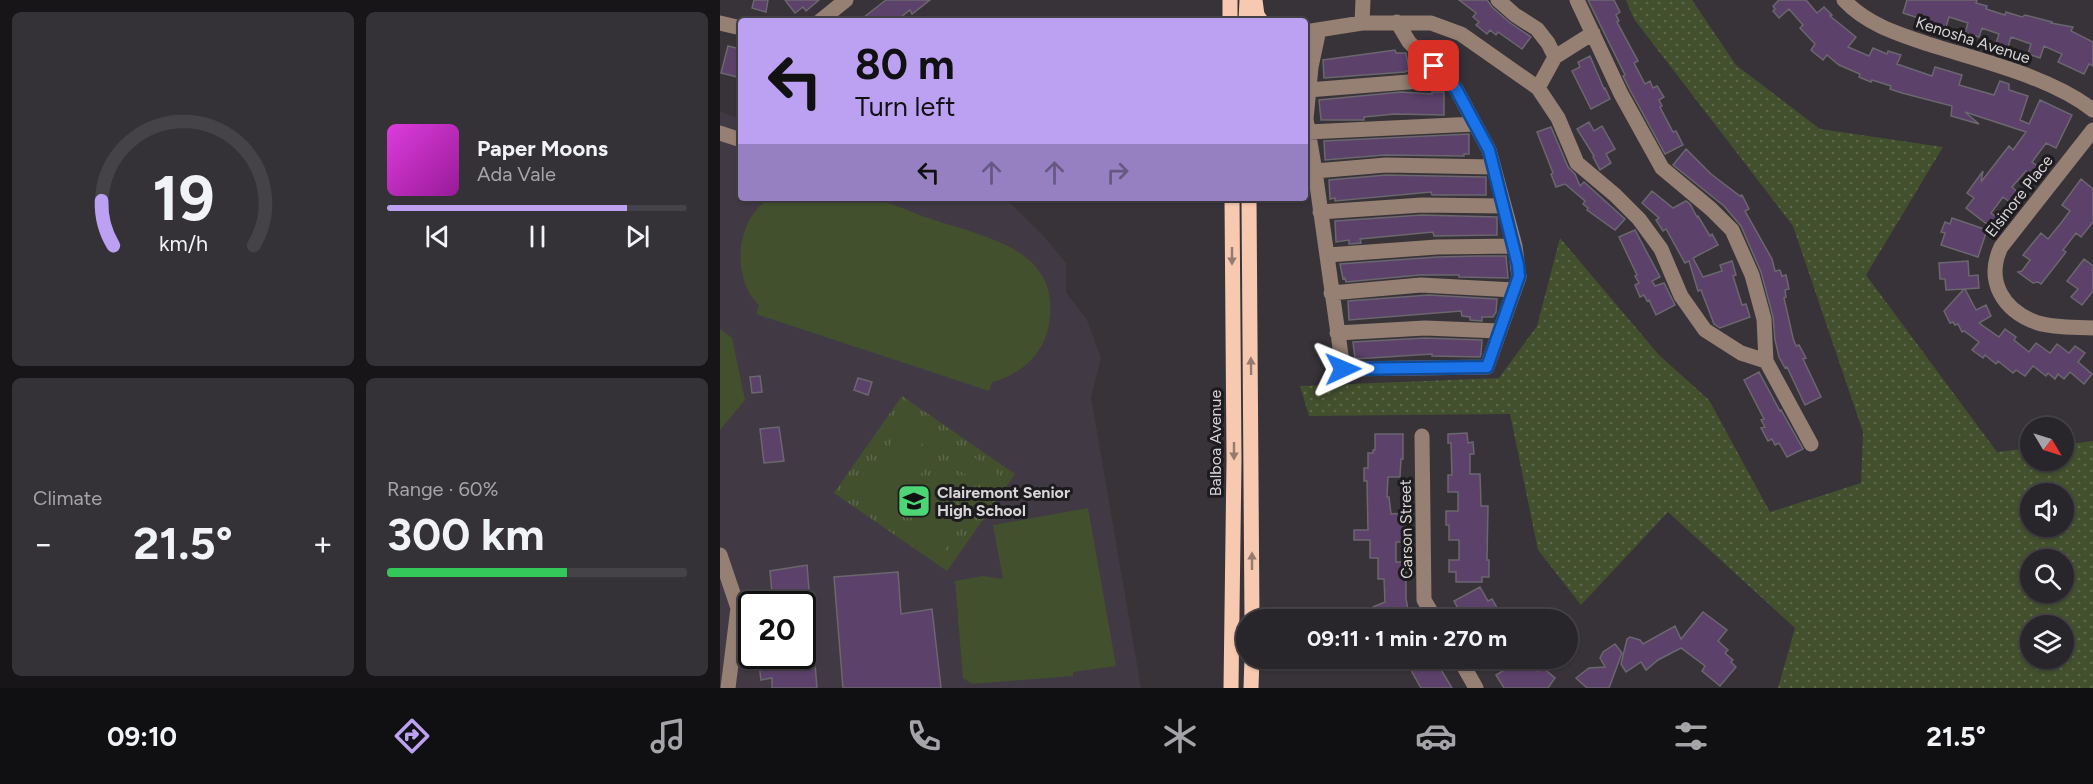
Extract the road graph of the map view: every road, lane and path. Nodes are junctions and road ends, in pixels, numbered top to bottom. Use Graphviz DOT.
graph roads {
  1 [pos="846,0"];
  2 [pos="1230,0"];
  3 [pos="1247,0"];
  4 [pos="1255,0"];
  5 [pos="1363,0"];
  6 [pos="1498,0"];
  7 [pos="1577,0"];
  8 [pos="1844,0"];
  9 [pos="824,18"];
  10 [pos="1230,18"];
  11 [pos="1246,18"];
  12 [pos="1259,18"];
  13 [pos="720,22"];
  14 [pos="1397,22"];
  15 [pos="1362,23"];
  16 [pos="738,27"];
  17 [pos="1312,31"];
  18 [pos="1593,33"];
  19 [pos="1555,57"];
  20 [pos="1446,79"];
  21 [pos="1538,88"];
  22 [pos="1308,90"];
  23 [pos="2093,110"];
  24 [pos="1474,124"];
  25 [pos="2093,130"];
  26 [pos="1308,132"];
  27 [pos="720,133"];
  28 [pos="738,139"];
  29 [pos="1493,167"];
  30 [pos="1315,171"];
  31 [pos="1232,201"];
  32 [pos="1249,201"];
  33 [pos="1503,207"];
  34 [pos="1320,212"];
  35 [pos="1515,246"];
  36 [pos="1328,255"];
  37 [pos="1514,290"];
  38 [pos="1331,293"];
  39 [pos="2093,328"];
  40 [pos="1500,331"];
  41 [pos="1337,333"];
  42 [pos="1766,362"];
  43 [pos="1422,436"];
  44 [pos="1811,444"];
  45 [pos="720,555"];
  46 [pos="1252,609"];
  47 [pos="1429,609"];
  48 [pos="1251,669"];
  49 [pos="1465,669"];
  50 [pos="728,688"];
  51 [pos="1231,688"];
  52 [pos="1251,688"];
  53 [pos="1476,688"];
  1 -- 9 [label="street"];
  2 -- 10 [label="main road"];
  3 -- 11 [label="main road"];
  4 -- 12 [label="main road"];
  5 -- 15 [label="street"];
  6 -- 19 [label="street"];
  7 -- 18 [label="street"];
  8 -- 23 [label="street, Kenosha Avenue"];
  13 -- 16 [label="street"];
  14 -- 15 [label="street"];
  14 -- 20 [label="street"];
  14 -- 21 [label="street"];
  15 -- 17 [label="street"];
  17 -- 22 [label="street"];
  18 -- 19 [label="street"];
  18 -- 42 [label="street"];
  19 -- 21 [label="street"];
  20 -- 22 [label="street"];
  20 -- 24 [label="street"];
  21 -- 42 [label="street"];
  24 -- 26 [label="street"];
  24 -- 29 [label="street"];
  25 -- 39 [label="street, Elsinore Place"];
  26 -- 30 [label="street"];
  27 -- 28 [label="street"];
  29 -- 30 [label="street"];
  29 -- 33 [label="street"];
  30 -- 34 [label="street"];
  31 -- 51 [label="main road, Balboa Avenue, one-way"];
  46 -- 32 [label="main road, one-way"];
  33 -- 34 [label="street"];
  33 -- 35 [label="street"];
  34 -- 36 [label="street"];
  35 -- 36 [label="street"];
  35 -- 37 [label="street"];
  36 -- 38 [label="street"];
  37 -- 38 [label="street"];
  37 -- 40 [label="street"];
  38 -- 41 [label="street"];
  40 -- 41 [label="street"];
  40 -- 41 [label="street"];
  42 -- 44 [label="street"];
  43 -- 47 [label="street, Carson Street"];
  45 -- 50 [label="street"];
  48 -- 52 [label="main road"];
  49 -- 53 [label="street"];
}
